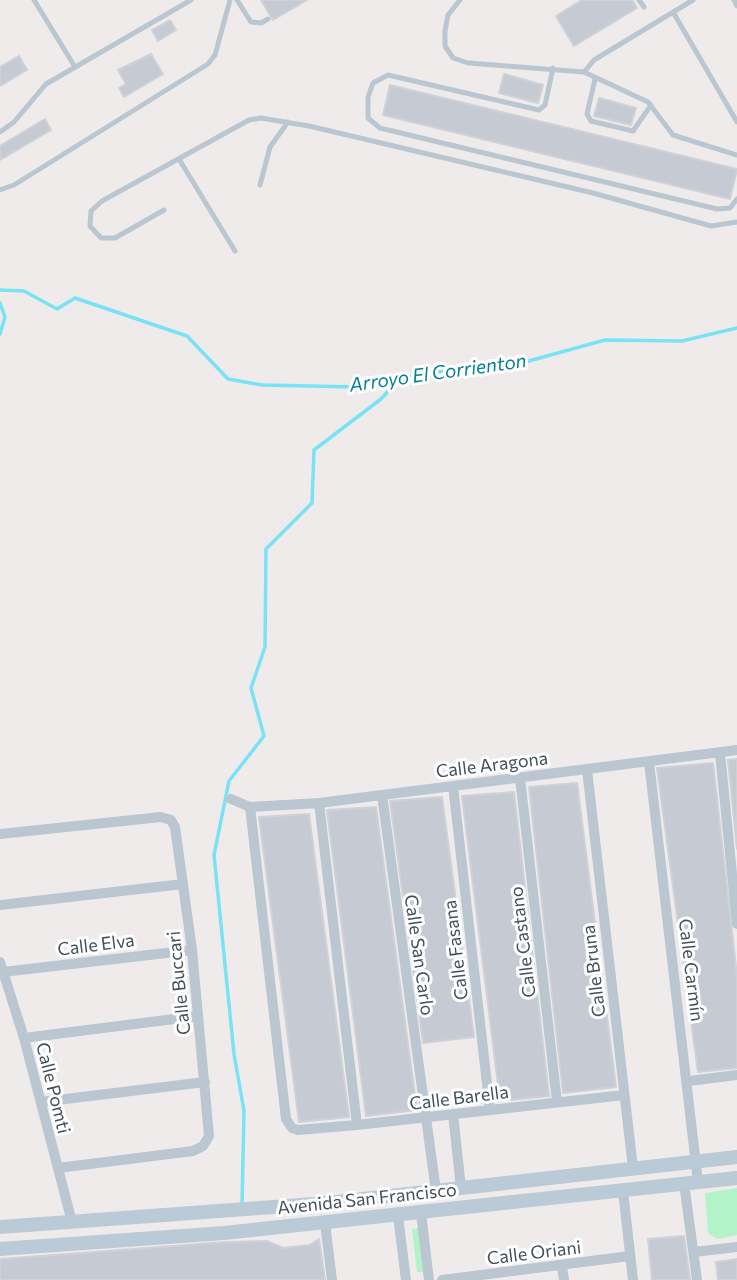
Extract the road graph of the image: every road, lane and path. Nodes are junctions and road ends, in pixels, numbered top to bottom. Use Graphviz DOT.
graph roads {
  1 [pos="33,0"];
  2 [pos="191,0"];
  3 [pos="230,0"];
  4 [pos="237,0"];
  5 [pos="460,0"];
  6 [pos="639,0"];
  7 [pos="693,0"];
  8 [pos="734,0"];
  9 [pos="737,6"];
  10 [pos="643,7"];
  11 [pos="673,12"];
  12 [pos="268,19"];
  13 [pos="75,67"];
  14 [pos="554,68"];
  15 [pos="584,72"];
  16 [pos="595,79"];
  17 [pos="651,105"];
  18 [pos="288,122"];
  19 [pos="737,122"];
  20 [pos="0,132"];
  21 [pos="737,155"];
  22 [pos="179,159"];
  23 [pos="260,185"];
  24 [pos="0,190"];
  25 [pos="737,199"];
  26 [pos="164,210"];
  27 [pos="737,222"];
  28 [pos="235,251"];
  29 [pos="737,750"];
  30 [pos="720,753"];
  31 [pos="649,762"];
  32 [pos="587,770"];
  33 [pos="520,778"];
  34 [pos="453,786"];
  35 [pos="382,795"];
  36 [pos="231,800"];
  37 [pos="319,803"];
  38 [pos="250,807"];
  39 [pos="0,834"];
  40 [pos="183,884"];
  41 [pos="0,905"];
  42 [pos="737,924"];
  43 [pos="192,950"];
  44 [pos="2,967"];
  45 [pos="198,1016"];
  46 [pos="24,1038"];
  47 [pos="737,1075"];
  48 [pos="689,1081"];
  49 [pos="205,1082"];
  50 [pos="624,1095"];
  51 [pos="41,1102"];
  52 [pos="557,1102"];
  53 [pos="490,1110"];
  54 [pos="453,1114"];
  55 [pos="425,1118"];
  56 [pos="357,1125"];
  57 [pos="737,1157"];
  58 [pos="696,1161"];
  59 [pos="58,1168"];
  60 [pos="633,1168"];
  61 [pos="580,1173"];
  62 [pos="737,1178"];
  63 [pos="691,1183"];
  64 [pos="461,1188"];
  65 [pos="436,1191"];
  66 [pos="622,1191"];
  67 [pos="582,1195"];
  68 [pos="421,1213"];
  69 [pos="398,1216"];
  70 [pos="72,1222"];
  71 [pos="325,1223"];
  72 [pos="0,1227"];
  73 [pos="737,1247"];
  74 [pos="0,1249"];
  75 [pos="694,1252"];
  76 [pos="630,1256"];
  77 [pos="562,1265"];
  78 [pos="499,1276"];
  79 [pos="332,1280"];
  80 [pos="406,1280"];
  81 [pos="429,1280"];
  82 [pos="442,1280"];
  83 [pos="564,1280"];
  84 [pos="633,1280"];
  85 [pos="697,1280"];
  1 -- 13 [label="lane"];
  2 -- 13 [label="lane"];
  3 -- 24 [label="lane"];
  4 -- 12 [label="lane"];
  5 -- 14 [label="lane"];
  6 -- 10 [label="lane"];
  7 -- 11 [label="lane"];
  8 -- 9 [label="lane"];
  11 -- 15 [label="lane"];
  11 -- 19 [label="lane"];
  13 -- 20 [label="lane"];
  14 -- 15 [label="lane"];
  14 -- 25 [label="lane"];
  15 -- 16 [label="lane"];
  16 -- 17 [label="lane"];
  16 -- 17 [label="lane"];
  17 -- 21 [label="lane"];
  18 -- 22 [label="lane"];
  18 -- 23 [label="lane"];
  18 -- 27 [label="lane"];
  22 -- 26 [label="lane"];
  22 -- 28 [label="lane"];
  29 -- 30 [label="street, Calle Aragona"];
  30 -- 31 [label="street, Calle Aragona"];
  30 -- 42 [label="street"];
  31 -- 32 [label="street, Calle Aragona"];
  31 -- 48 [label="street, Calle Carmín"];
  32 -- 33 [label="street, Calle Aragona"];
  32 -- 50 [label="street, Calle Bruna"];
  33 -- 34 [label="street, Calle Aragona"];
  33 -- 52 [label="street, Calle Castano"];
  34 -- 35 [label="street, Calle Aragona"];
  34 -- 53 [label="street, Calle Fasana"];
  35 -- 37 [label="street, Calle Aragona"];
  35 -- 55 [label="street, Calle San Carlo"];
  36 -- 38 [label="street"];
  37 -- 38 [label="street, Calle Aragona"];
  37 -- 56 [label="street"];
  38 -- 56 [label="street, Calle Barella"];
  39 -- 40 [label="street, Calle Buccari"];
  40 -- 41 [label="street"];
  40 -- 43 [label="street, Calle Buccari"];
  43 -- 44 [label="street, Calle Elva"];
  43 -- 45 [label="street, Calle Buccari"];
  44 -- 46 [label="street, Calle Pomti"];
  45 -- 46 [label="street"];
  45 -- 49 [label="street, Calle Buccari"];
  46 -- 51 [label="street, Calle Pomti"];
  47 -- 48 [label="street"];
  48 -- 58 [label="street, Calle Carmín"];
  49 -- 51 [label="street"];
  49 -- 59 [label="street, Calle Buccari"];
  50 -- 52 [label="street, Calle Barella"];
  50 -- 60 [label="street, Calle Bruna"];
  51 -- 59 [label="street, Calle Pomti"];
  52 -- 53 [label="street, Calle Barella"];
  53 -- 54 [label="street, Calle Barella"];
  54 -- 55 [label="street, Calle Barella"];
  54 -- 64 [label="street"];
  55 -- 56 [label="street, Calle Barella"];
  55 -- 65 [label="street, Calle San Carlo"];
  57 -- 58 [label="street, Avenida San Francisco"];
  58 -- 60 [label="street, Avenida San Francisco"];
  58 -- 63 [label="street, Calle Carmín"];
  59 -- 70 [label="street, Calle Pomti"];
  60 -- 61 [label="street, Avenida San Francisco"];
  61 -- 64 [label="street, Avenida San Francisco"];
  61 -- 67 [label="street"];
  62 -- 63 [label="street, Avenida San Francisco"];
  63 -- 66 [label="street, Avenida San Francisco"];
  63 -- 75 [label="street, Calle Carmín"];
  64 -- 65 [label="street, Avenida San Francisco"];
  65 -- 70 [label="street, Avenida San Francisco"];
  66 -- 67 [label="street, Avenida San Francisco"];
  66 -- 76 [label="street"];
  67 -- 68 [label="street, Avenida San Francisco"];
  68 -- 69 [label="street, Avenida San Francisco"];
  68 -- 81 [label="street"];
  69 -- 71 [label="street, Avenida San Francisco"];
  69 -- 80 [label="street"];
  70 -- 72 [label="street, Avenida San Francisco"];
  71 -- 74 [label="street, Avenida San Francisco"];
  71 -- 79 [label="street"];
  73 -- 75 [label="street"];
  75 -- 85 [label="street, Calle Carmín"];
  76 -- 77 [label="street, Calle Oriani"];
  76 -- 84 [label="street"];
  77 -- 78 [label="street, Calle Oriani"];
  77 -- 83 [label="street"];
  78 -- 82 [label="street, Calle Oriani"];
}
